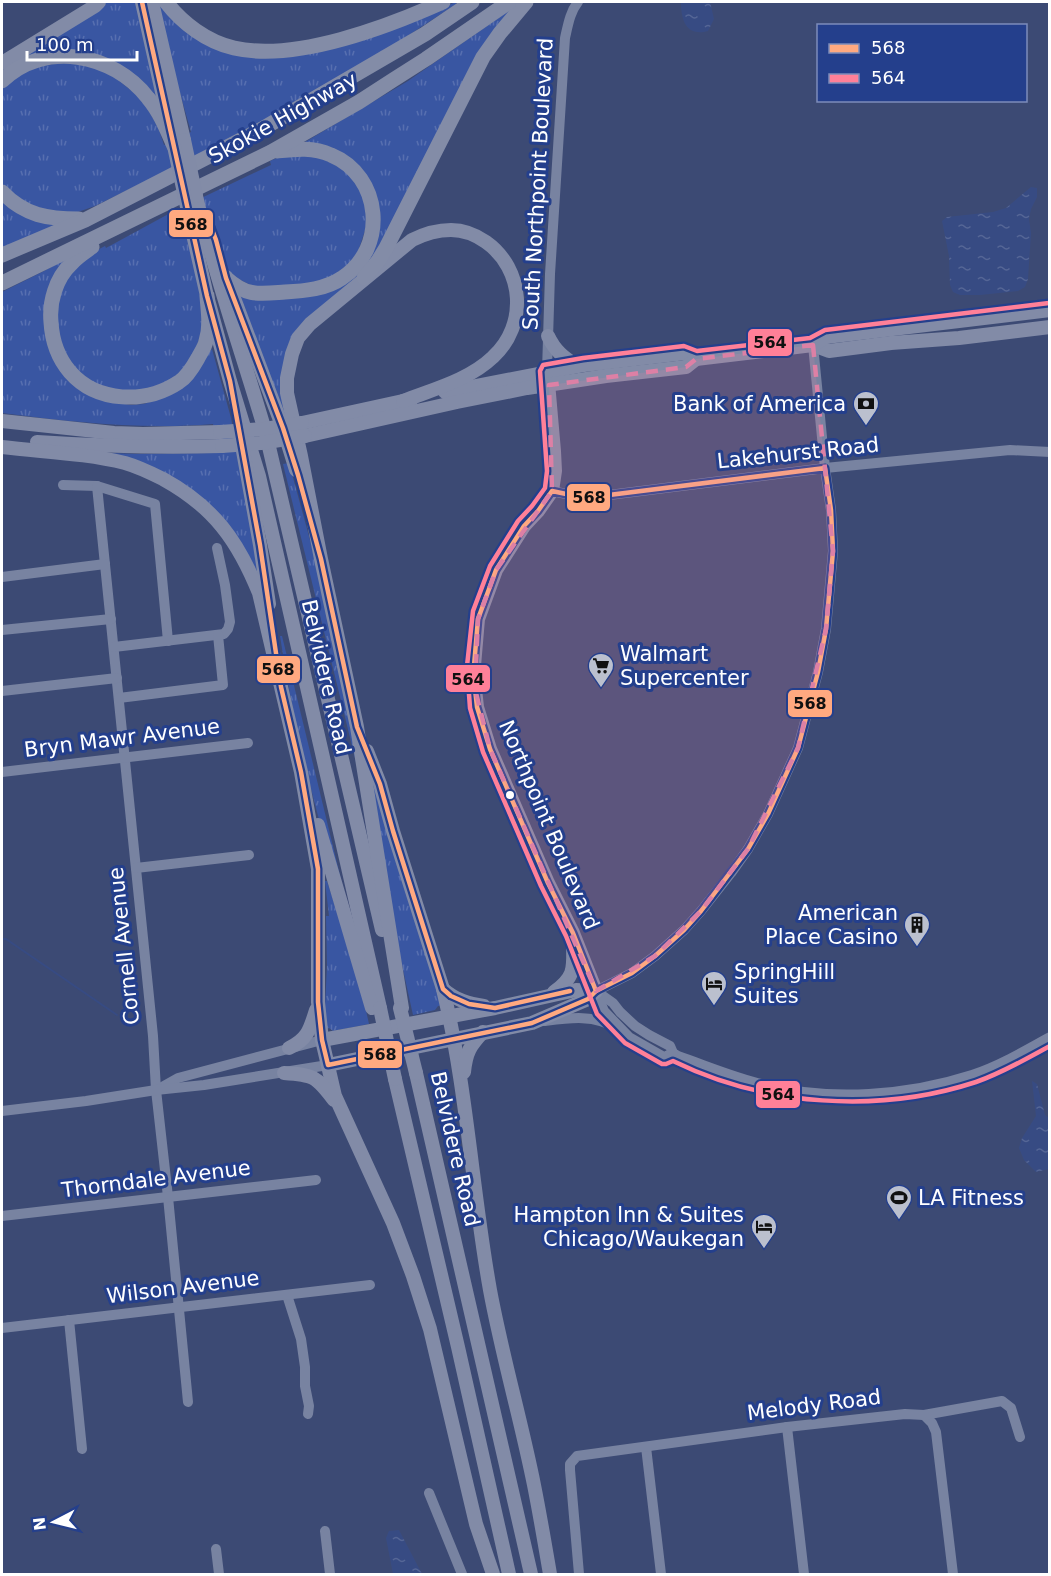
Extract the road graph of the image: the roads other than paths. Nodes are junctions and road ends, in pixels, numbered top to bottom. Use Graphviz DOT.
graph roads {
  1 [pos="99,2"];
  2 [pos="141,2"];
  3 [pos="152,2"];
  4 [pos="166,2"];
  5 [pos="443,2"];
  6 [pos="472,2"];
  7 [pos="509,2"];
  8 [pos="526,2"];
  9 [pos="578,2"];
  10 [pos="2,63"];
  11 [pos="2,81"];
  12 [pos="179,143"];
  13 [pos="271,152"];
  14 [pos="2,192"];
  15 [pos="199,218"];
  16 [pos="85,220"];
  17 [pos="119,227"];
  18 [pos="2,255"];
  19 [pos="226,278"];
  20 [pos="364,278"];
  21 [pos="2,283"];
  22 [pos="207,296"];
  23 [pos="1050,310"];
  24 [pos="1050,327"];
  25 [pos="548,336"];
  26 [pos="813,345"];
  27 [pos="696,359"];
  28 [pos="577,366"];
  29 [pos="548,378"];
  30 [pos="230,381"];
  31 [pos="403,401"];
  32 [pos="2,421"];
  33 [pos="304,430"];
  34 [pos="221,439"];
  35 [pos="2,440"];
  36 [pos="2,447"];
  37 [pos="1050,452"];
  38 [pos="825,468"];
  39 [pos="63,485"];
  40 [pos="97,486"];
  41 [pos="552,491"];
  42 [pos="216,548"];
  43 [pos="321,559"];
  44 [pos="105,564"];
  45 [pos="2,577"];
  46 [pos="111,619"];
  47 [pos="2,630"];
  48 [pos="218,635"];
  49 [pos="168,641"];
  50 [pos="114,647"];
  51 [pos="117,678"];
  52 [pos="281,687"];
  53 [pos="2,691"];
  54 [pos="119,698"];
  55 [pos="357,727"];
  56 [pos="248,743"];
  57 [pos="125,758"];
  58 [pos="2,772"];
  59 [pos="301,772"];
  60 [pos="249,855"];
  61 [pos="136,868"];
  62 [pos="573,933"];
  63 [pos="443,989"];
  64 [pos="596,991"];
  65 [pos="548,996"];
  66 [pos="318,1002"];
  67 [pos="401,1008"];
  68 [pos="495,1008"];
  69 [pos="377,1009"];
  70 [pos="450,1016"];
  71 [pos="532,1023"];
  72 [pos="483,1032"];
  73 [pos="629,1037"];
  74 [pos="1050,1037"];
  75 [pos="454,1038"];
  76 [pos="322,1040"];
  77 [pos="289,1048"];
  78 [pos="673,1053"];
  79 [pos="328,1065"];
  80 [pos="284,1073"];
  81 [pos="156,1090"];
  82 [pos="463,1092"];
  83 [pos="340,1108"];
  84 [pos="2,1112"];
  85 [pos="316,1180"];
  86 [pos="168,1197"];
  87 [pos="2,1216"];
  88 [pos="370,1286"];
  89 [pos="287,1295"];
  90 [pos="179,1307"];
  91 [pos="69,1320"];
  92 [pos="2,1328"];
  93 [pos="188,1402"];
  94 [pos="308,1414"];
  95 [pos="924,1414"];
  96 [pos="787,1427"];
  97 [pos="1020,1437"];
  98 [pos="646,1447"];
  99 [pos="82,1449"];
  100 [pos="429,1493"];
  101 [pos="325,1532"];
  102 [pos="216,1550"];
  103 [pos="219,1575"];
  104 [pos="330,1575"];
  105 [pos="462,1575"];
  106 [pos="493,1575"];
  107 [pos="510,1575"];
  108 [pos="531,1575"];
  109 [pos="550,1575"];
  110 [pos="579,1575"];
  111 [pos="661,1575"];
  112 [pos="804,1575"];
  113 [pos="952,1575"];
  1 -- 10 [label="main road"];
  2 -- 12 [label="main road, Belvidere Road"];
  3 -- 12 [label="main road, Belvidere Road"];
  4 -- 5 [label="highway"];
  6 -- 16 [label="highway, Skokie Highway"];
  7 -- 13 [label="highway, Skokie Highway"];
  8 -- 20 [label="highway"];
  9 -- 25 [label="street, South Northpoint Boulevard"];
  11 -- 12 [label="highway"];
  12 -- 15 [label="main road, Belvidere Road, bridge"];
  12 -- 15 [label="main road, Belvidere Road, bridge"];
  13 -- 17 [label="highway, Skokie Highway"];
  13 -- 19 [label="highway"];
  14 -- 16 [label="highway"];
  15 -- 19 [label="main road"];
  15 -- 22 [label="main road, Belvidere Road"];
  15 -- 67 [label="main road, Belvidere Road"];
  16 -- 18 [label="highway, Skokie Highway"];
  17 -- 21 [label="highway, Skokie Highway"];
  17 -- 22 [label="highway"];
  19 -- 43 [label="main road"];
  20 -- 31 [label="main road"];
  20 -- 43 [label="main road"];
  22 -- 30 [label="main road, Belvidere Road"];
  23 -- 26 [label="main road"];
  24 -- 26 [label="main road"];
  25 -- 28 [label="main road"];
  25 -- 29 [label="street, South Northpoint Boulevard"];
  26 -- 27 [label="main road"];
  26 -- 38 [label="street"];
  27 -- 28 [label="main road"];
  27 -- 29 [label="main road"];
  28 -- 29 [label="main road"];
  29 -- 31 [label="main road"];
  29 -- 33 [label="main road"];
  29 -- 41 [label="main road"];
  30 -- 52 [label="main road"];
  30 -- 69 [label="main road, Belvidere Road"];
  31 -- 33 [label="main road"];
  32 -- 34 [label="main road"];
  33 -- 34 [label="main road, bridge"];
  34 -- 35 [label="main road"];
  36 -- 52 [label="main road"];
  37 -- 38 [label="street, Lakehurst Road"];
  38 -- 41 [label="street, Lakehurst Road"];
  38 -- 64 [label="street"];
  39 -- 40 [label="street"];
  40 -- 44 [label="street, Cornell Avenue"];
  40 -- 49 [label="street"];
  41 -- 62 [label="main road, Northpoint Boulevard"];
  42 -- 48 [label="street"];
  43 -- 55 [label="main road"];
  44 -- 45 [label="street"];
  44 -- 46 [label="street, Cornell Avenue"];
  46 -- 47 [label="street"];
  46 -- 50 [label="street, Cornell Avenue"];
  48 -- 49 [label="street"];
  48 -- 54 [label="street"];
  49 -- 50 [label="street"];
  50 -- 51 [label="street, Cornell Avenue"];
  51 -- 53 [label="street"];
  51 -- 54 [label="street, Cornell Avenue"];
  52 -- 59 [label="main road"];
  54 -- 57 [label="street, Cornell Avenue"];
  55 -- 63 [label="main road"];
  55 -- 67 [label="main road"];
  56 -- 57 [label="street, Bryn Mawr Avenue"];
  57 -- 58 [label="street, Bryn Mawr Avenue"];
  57 -- 61 [label="street, Cornell Avenue"];
  59 -- 66 [label="main road"];
  59 -- 69 [label="main road"];
  60 -- 61 [label="street"];
  61 -- 81 [label="street, Cornell Avenue"];
  62 -- 64 [label="main road, Northpoint Boulevard"];
  62 -- 65 [label="main road"];
  63 -- 68 [label="main road"];
  63 -- 70 [label="main road"];
  64 -- 65 [label="main road"];
  64 -- 71 [label="main road"];
  64 -- 73 [label="street"];
  64 -- 78 [label="street"];
  65 -- 68 [label="main road"];
  66 -- 76 [label="main road"];
  66 -- 77 [label="main road"];
  67 -- 108 [label="main road, Belvidere Road, bridge"];
  68 -- 70 [label="main road"];
  69 -- 107 [label="main road, Belvidere Road, bridge"];
  70 -- 75 [label="main road"];
  70 -- 76 [label="main road"];
  71 -- 72 [label="main road"];
  71 -- 73 [label="street"];
  72 -- 75 [label="main road"];
  72 -- 82 [label="main road"];
  73 -- 78 [label="street"];
  74 -- 78 [label="street"];
  75 -- 79 [label="main road"];
  75 -- 82 [label="main road"];
  76 -- 77 [label="street"];
  76 -- 79 [label="main road"];
  77 -- 81 [label="street"];
  79 -- 80 [label="street"];
  79 -- 83 [label="main road"];
  80 -- 81 [label="street"];
  80 -- 83 [label="main road"];
  81 -- 84 [label="street"];
  81 -- 86 [label="street, Cornell Avenue"];
  82 -- 109 [label="main road"];
  83 -- 106 [label="main road"];
  85 -- 86 [label="street, Thorndale Avenue"];
  86 -- 87 [label="street, Thorndale Avenue"];
  86 -- 90 [label="street, Cornell Avenue"];
  88 -- 89 [label="street, Wilson Avenue"];
  89 -- 90 [label="street, Wilson Avenue"];
  89 -- 94 [label="street"];
  90 -- 91 [label="street, Wilson Avenue"];
  90 -- 93 [label="street, Cornell Avenue"];
  91 -- 92 [label="street, Wilson Avenue"];
  91 -- 99 [label="street"];
  95 -- 96 [label="street, Melody Road"];
  95 -- 97 [label="street, Melody Road"];
  95 -- 113 [label="street"];
  96 -- 98 [label="street, Melody Road"];
  96 -- 112 [label="street"];
  98 -- 110 [label="street, Melody Road"];
  98 -- 111 [label="street"];
  100 -- 105 [label="street"];
  101 -- 104 [label="street"];
  102 -- 103 [label="street"];
}
